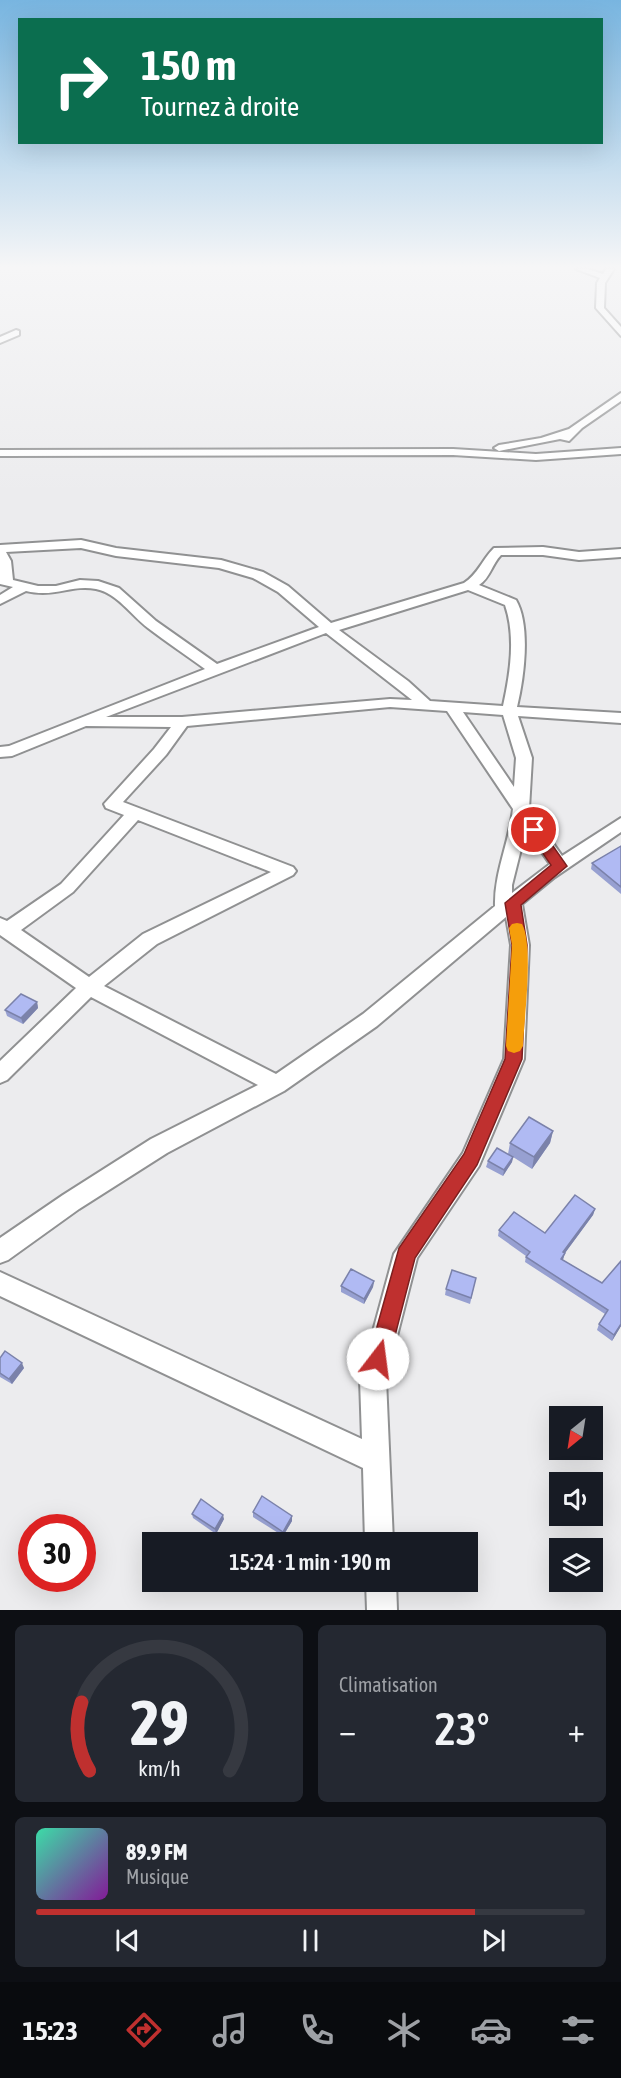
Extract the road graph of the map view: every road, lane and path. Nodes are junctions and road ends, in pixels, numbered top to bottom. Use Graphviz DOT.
graph roads {
  1 [pos="621,396"];
  2 [pos="572,432"];
  3 [pos="621,451"];
  4 [pos="453,452"];
  5 [pos="0,453"];
  6 [pos="536,457"];
  7 [pos="0,551"];
  8 [pos="621,554"];
  9 [pos="4,581"];
  10 [pos="469,586"];
  11 [pos="24,587"];
  12 [pos="0,600"];
  13 [pos="328,628"];
  14 [pos="218,671"];
  15 [pos="427,705"];
  16 [pos="453,709"];
  17 [pos="509,711"];
  18 [pos="621,718"];
  19 [pos="79,722"];
  20 [pos="182,722"];
  21 [pos="0,753"];
  22 [pos="521,812"];
  23 [pos="135,813"];
  24 [pos="621,824"];
  25 [pos="560,866"];
  26 [pos="509,907"];
  27 [pos="4,927"];
  28 [pos="89,987"];
  29 [pos="0,1074"];
  30 [pos="277,1085"];
  31 [pos="0,1252"];
  32 [pos="0,1284"];
  33 [pos="376,1460"];
  34 [pos="379,1532"];
  35 [pos="381,1592"];
  36 [pos="382,1610"];
  1 -- 2 [label="street"];
  2 -- 4 [label="street"];
  2 -- 6 [label="street"];
  3 -- 6 [label="street"];
  4 -- 5 [label="street"];
  4 -- 6 [label="street"];
  7 -- 9 [label="street"];
  7 -- 13 [label="street"];
  8 -- 10 [label="street"];
  9 -- 11 [label="street"];
  10 -- 13 [label="street"];
  10 -- 17 [label="street"];
  11 -- 12 [label="street"];
  11 -- 14 [label="street"];
  13 -- 14 [label="street"];
  13 -- 15 [label="street"];
  14 -- 19 [label="street"];
  15 -- 16 [label="street"];
  15 -- 20 [label="street"];
  16 -- 17 [label="street"];
  16 -- 22 [label="street"];
  17 -- 18 [label="street"];
  17 -- 22 [label="street"];
  19 -- 20 [label="street"];
  19 -- 21 [label="street"];
  20 -- 23 [label="street"];
  22 -- 25 [label="street"];
  22 -- 26 [label="street"];
  23 -- 27 [label="street"];
  23 -- 28 [label="street"];
  24 -- 25 [label="street"];
  25 -- 26 [label="street"];
  26 -- 30 [label="street"];
  26 -- 33 [label="street"];
  27 -- 28 [label="street"];
  28 -- 29 [label="street"];
  28 -- 30 [label="street"];
  30 -- 31 [label="street"];
  32 -- 33 [label="street"];
  33 -- 34 [label="street"];
  35 -- 36 [label="street"];
}
